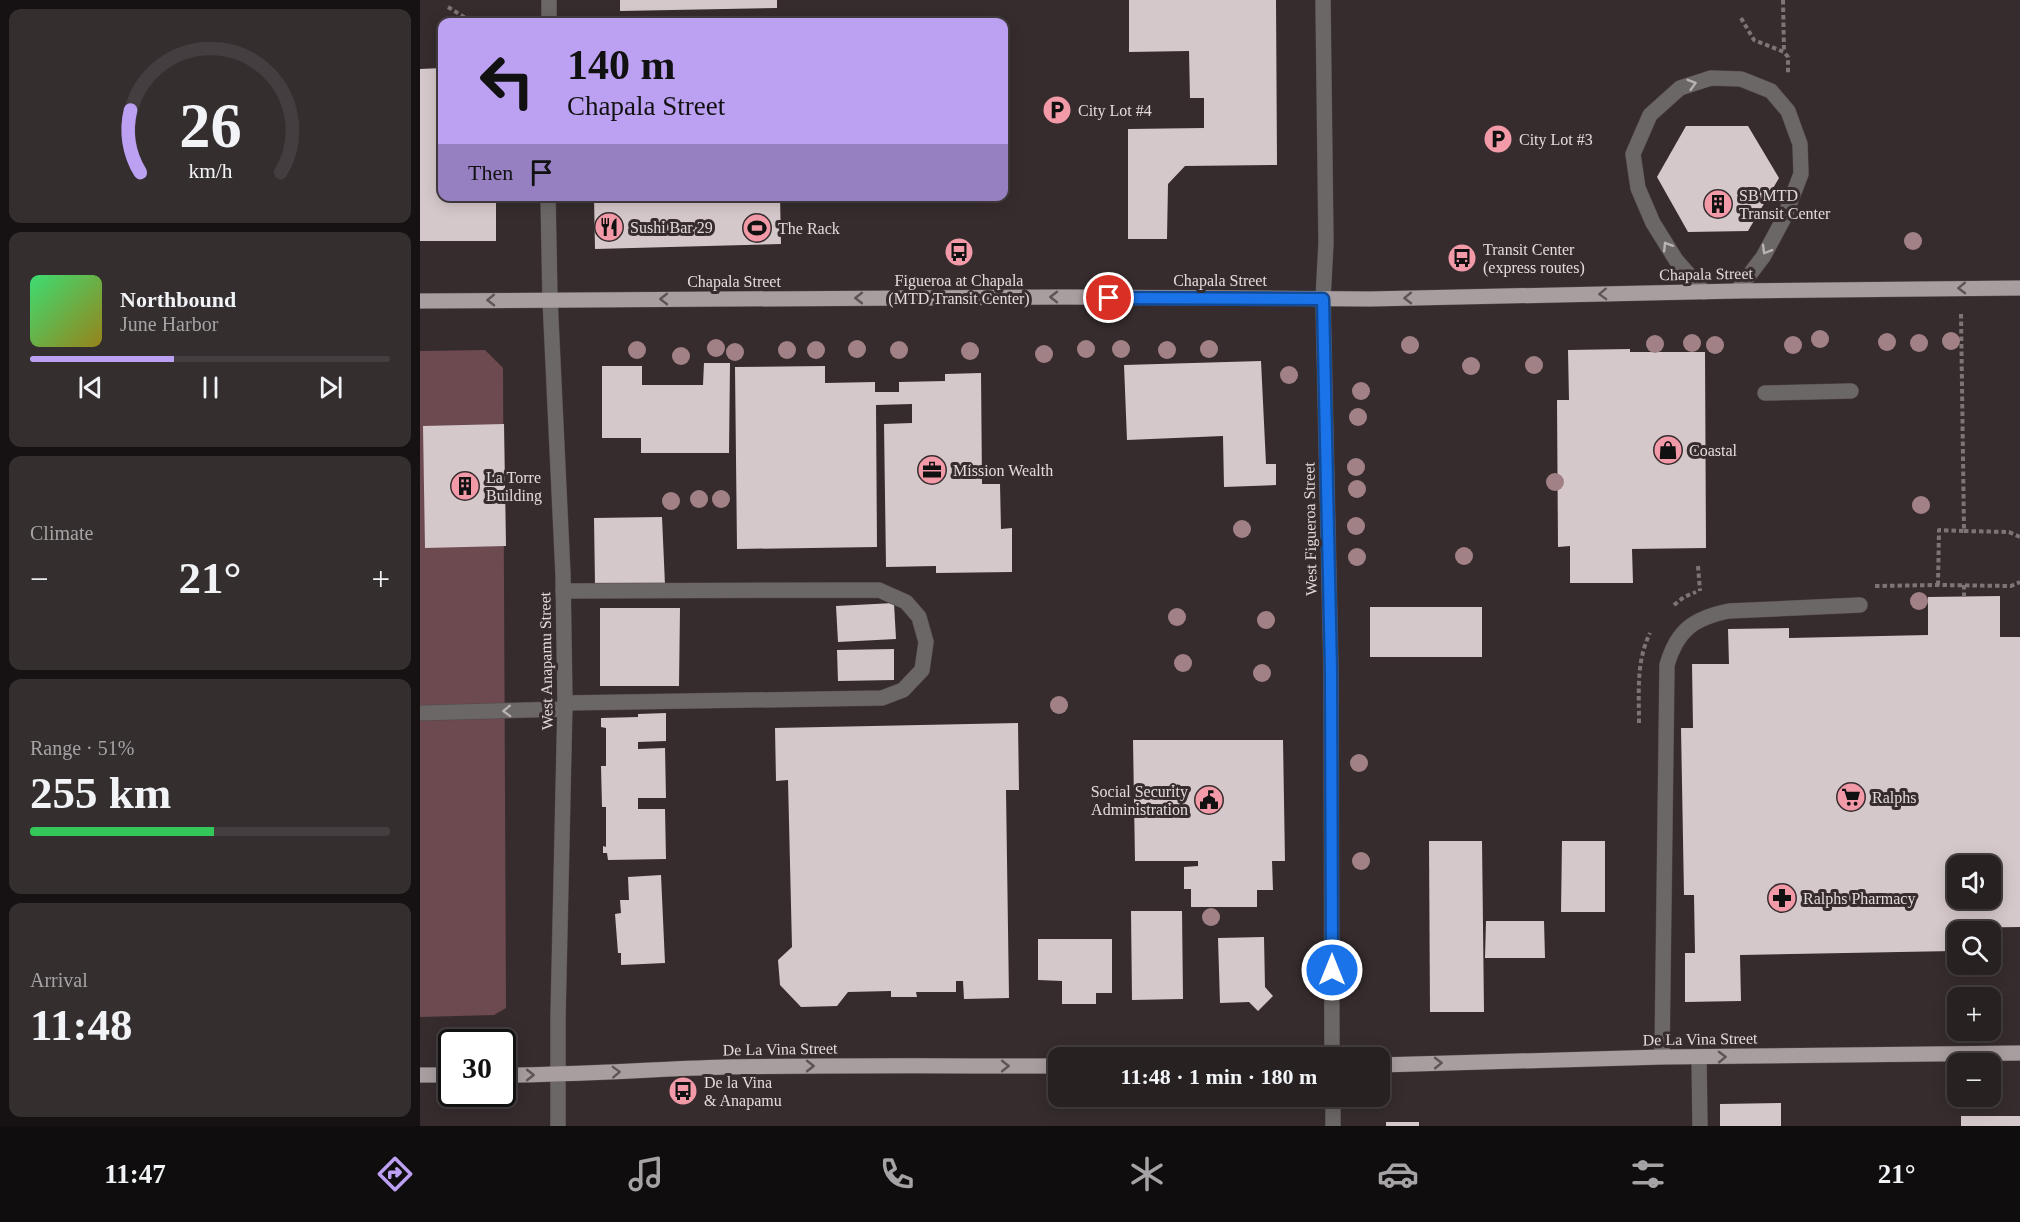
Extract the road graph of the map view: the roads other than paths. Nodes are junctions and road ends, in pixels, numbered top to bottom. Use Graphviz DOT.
graph roads {
  1 [pos="549,0"];
  2 [pos="1323,0"];
  3 [pos="549,18"];
  4 [pos="548,201"];
  5 [pos="2020,288"];
  6 [pos="1737,291"];
  7 [pos="1704,292"];
  8 [pos="550,299"];
  9 [pos="1323,299"];
  10 [pos="420,301"];
  11 [pos="1851,391"];
  12 [pos="1765,393"];
  13 [pos="563,591"];
  14 [pos="1860,605"];
  15 [pos="565,706"];
  16 [pos="420,713"];
  17 [pos="1332,1047"];
  18 [pos="2020,1053"];
  19 [pos="1699,1057"];
  20 [pos="1662,1058"];
  21 [pos="1390,1065"];
  22 [pos="1048,1066"];
  23 [pos="420,1075"];
  24 [pos="438,1075"];
  25 [pos="516,1075"];
  26 [pos="557,1075"];
  27 [pos="1333,1107"];
  28 [pos="558,1126"];
  29 [pos="1333,1126"];
  30 [pos="1700,1126"];
  1 -- 3 [label="street"];
  2 -- 9 [label="street, West Figueroa Street"];
  4 -- 8 [label="street, West Anapamu Street"];
  5 -- 6 [label="main road, Chapala Street, one-way"];
  6 -- 7 [label="main road, Chapala Street"];
  7 -- 6 [label="street, one-way"];
  7 -- 9 [label="main road, Chapala Street, one-way"];
  9 -- 8 [label="main road, Chapala Street, one-way"];
  8 -- 10 [label="main road, Chapala Street, one-way"];
  8 -- 13 [label="street, West Anapamu Street"];
  9 -- 17 [label="street, West Figueroa Street"];
  11 -- 12 [label="street"];
  13 -- 15 [label="street, West Anapamu Street"];
  13 -- 15 [label="street"];
  14 -- 20 [label="street"];
  15 -- 16 [label="street, one-way"];
  15 -- 26 [label="street, West Anapamu Street"];
  19 -- 18 [label="main road, De La Vina Street, one-way"];
  19 -- 20 [label="main road, De La Vina Street"];
  19 -- 30 [label="street"];
  21 -- 20 [label="main road, De La Vina Street, one-way"];
  26 -- 22 [label="main road, De La Vina Street, one-way"];
  23 -- 24 [label="main road"];
  25 -- 26 [label="main road, De La Vina Street, one-way"];
  26 -- 28 [label="street, West Anapamu Street"];
  27 -- 29 [label="street"];
}
